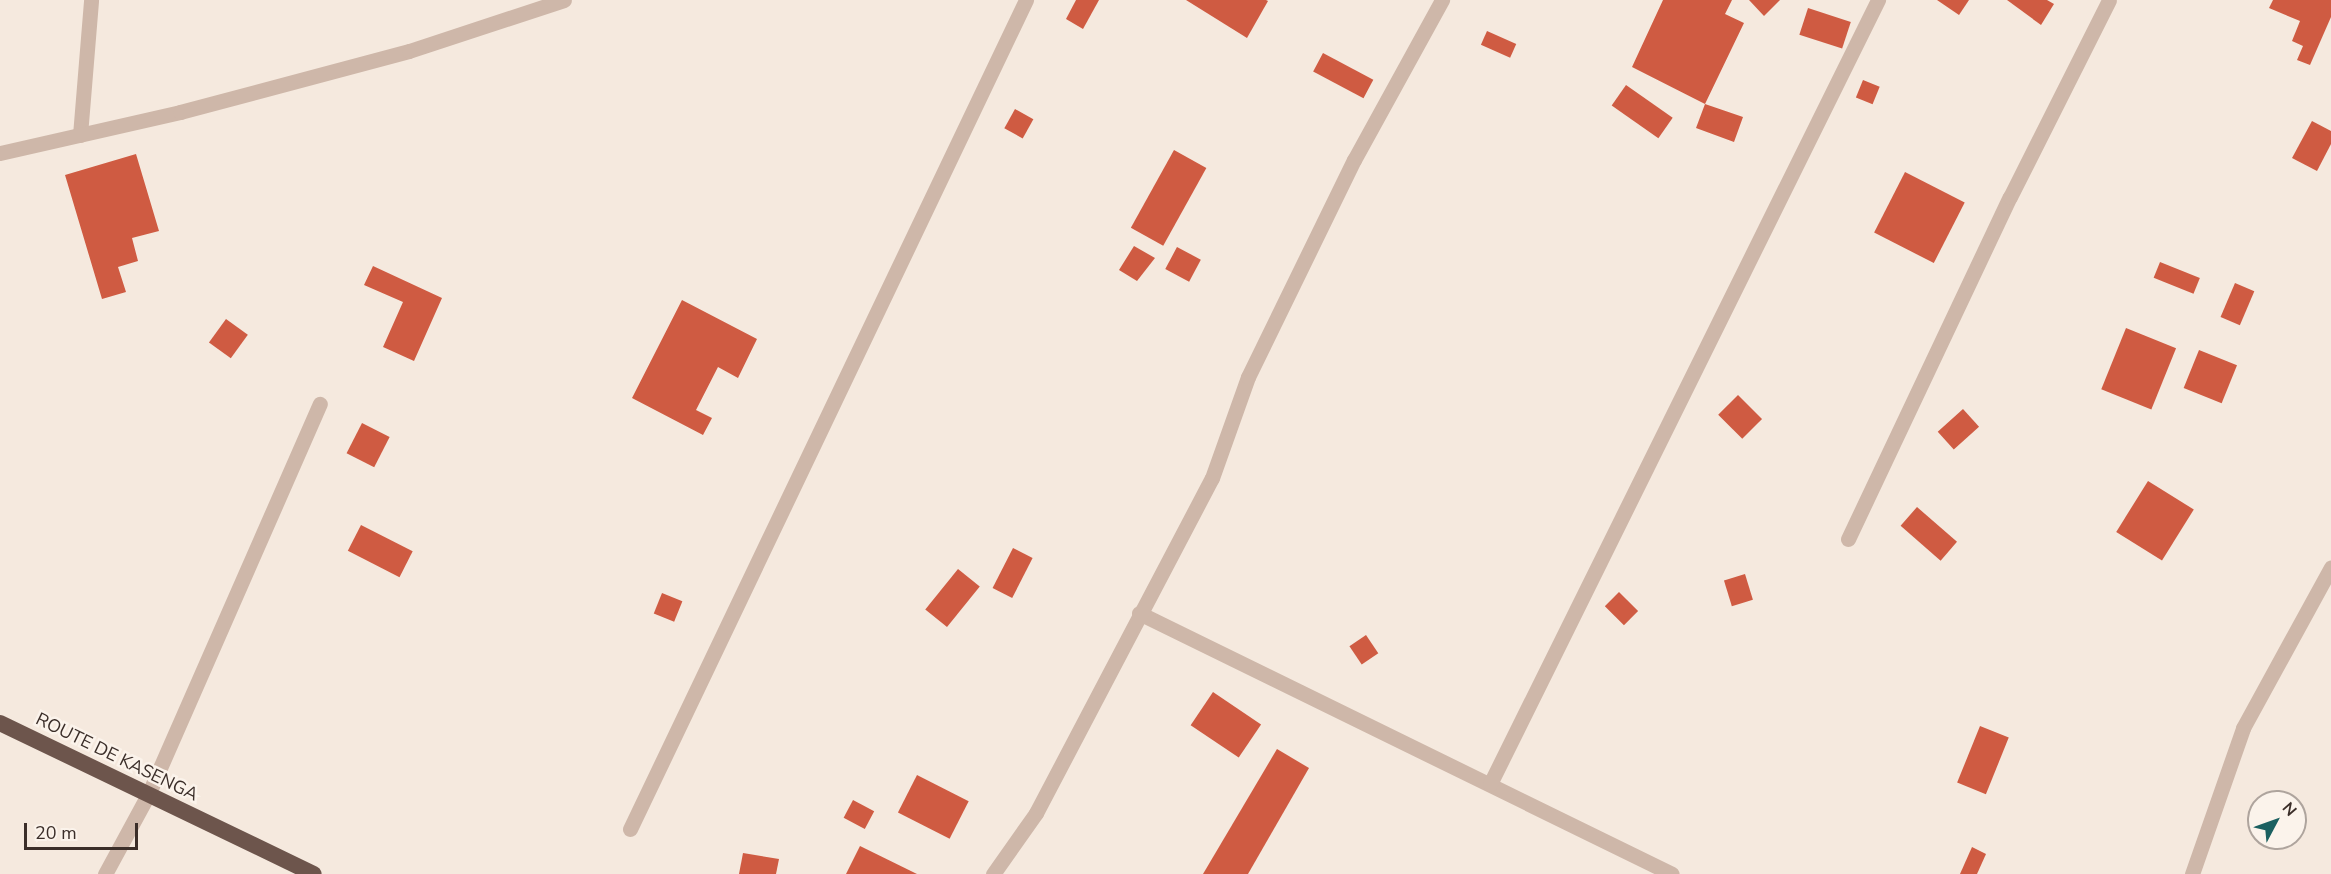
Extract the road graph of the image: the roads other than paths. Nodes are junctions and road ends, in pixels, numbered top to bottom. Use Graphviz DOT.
graph roads {
  1 [pos="91,0"];
  2 [pos="564,0"];
  3 [pos="1026,0"];
  4 [pos="1442,0"];
  5 [pos="1878,0"];
  6 [pos="2109,0"];
  7 [pos="80,135"];
  8 [pos="0,153"];
  9 [pos="320,404"];
  10 [pos="1848,539"];
  11 [pos="2331,567"];
  12 [pos="1139,613"];
  13 [pos="0,723"];
  14 [pos="1490,784"];
  15 [pos="149,793"];
  16 [pos="630,829"];
  17 [pos="105,874"];
  18 [pos="314,874"];
  19 [pos="993,874"];
  20 [pos="1672,874"];
  21 [pos="2192,874"];
  1 -- 7 [label="street"];
  2 -- 7 [label="street"];
  3 -- 16 [label="street"];
  4 -- 12 [label="street"];
  5 -- 14 [label="street"];
  6 -- 10 [label="street"];
  7 -- 8 [label="street"];
  9 -- 15 [label="street"];
  11 -- 21 [label="street"];
  12 -- 14 [label="street"];
  12 -- 19 [label="street"];
  13 -- 15 [label="highway, ROUTE DE KASENGA"];
  14 -- 20 [label="street"];
  15 -- 17 [label="street"];
  15 -- 18 [label="highway, ROUTE DE KASENGA"];
}
